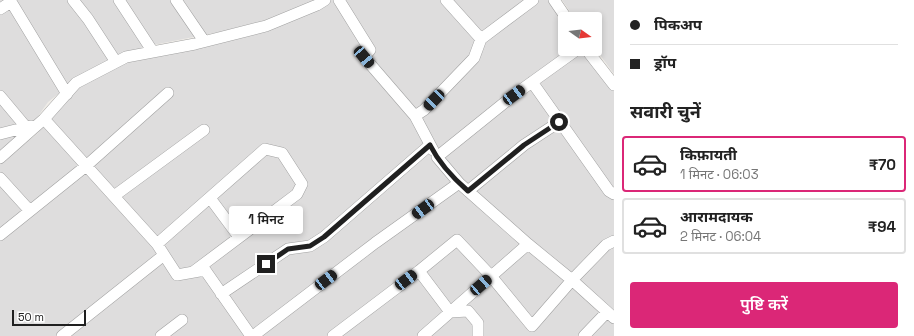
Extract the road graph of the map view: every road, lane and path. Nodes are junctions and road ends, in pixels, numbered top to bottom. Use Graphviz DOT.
graph roads {
  1 [pos="74,0"];
  2 [pos="119,0"];
  3 [pos="176,0"];
  4 [pos="325,0"];
  5 [pos="339,0"];
  6 [pos="446,0"];
  7 [pos="534,0"];
  8 [pos="554,0"];
  9 [pos="11,1"];
  10 [pos="0,9"];
  11 [pos="562,12"];
  12 [pos="481,39"];
  13 [pos="204,41"];
  14 [pos="154,52"];
  15 [pos="568,56"];
  16 [pos="591,56"];
  17 [pos="116,62"];
  18 [pos="532,82"];
  19 [pos="614,85"];
  20 [pos="168,93"];
  21 [pos="66,94"];
  22 [pos="0,96"];
  23 [pos="414,116"];
  24 [pos="42,122"];
  25 [pos="559,122"];
  26 [pos="26,128"];
  27 [pos="204,130"];
  28 [pos="0,134"];
  29 [pos="430,145"];
  30 [pos="0,158"];
  31 [pos="437,158"];
  32 [pos="86,166"];
  33 [pos="0,178"];
  34 [pos="459,183"];
  35 [pos="468,191"];
  36 [pos="614,194"];
  37 [pos="114,196"];
  38 [pos="210,198"];
  39 [pos="30,211"];
  40 [pos="0,235"];
  41 [pos="239,237"];
  42 [pos="614,243"];
  43 [pos="157,244"];
  44 [pos="528,244"];
  45 [pos="164,255"];
  46 [pos="419,271"];
  47 [pos="193,272"];
  48 [pos="492,276"];
  49 [pos="572,280"];
  50 [pos="221,294"];
  51 [pos="450,312"];
  52 [pos="610,315"];
  53 [pos="182,320"];
  54 [pos="62,336"];
  55 [pos="161,336"];
  56 [pos="252,336"];
  57 [pos="333,336"];
  58 [pos="422,336"];
  59 [pos="478,336"];
  60 [pos="584,336"];
  1 -- 17 [label="street"];
  2 -- 14 [label="street"];
  3 -- 13 [label="street"];
  4 -- 13 [label="street"];
  5 -- 23 [label="street"];
  6 -- 12 [label="street"];
  7 -- 12 [label="street"];
  8 -- 11 [label="street"];
  9 -- 10 [label="street"];
  9 -- 21 [label="street"];
  12 -- 23 [label="street"];
  13 -- 14 [label="street"];
  14 -- 17 [label="street"];
  15 -- 18 [label="street"];
  16 -- 19 [label="street"];
  17 -- 21 [label="street"];
  18 -- 25 [label="street"];
  18 -- 31 [label="street"];
  20 -- 32 [label="street"];
  21 -- 24 [label="street"];
  22 -- 26 [label="street"];
  23 -- 29 [label="street"];
  24 -- 26 [label="street"];
  24 -- 30 [label="street"];
  24 -- 32 [label="street"];
  25 -- 35 [label="street"];
  25 -- 36 [label="street"];
  26 -- 28 [label="street"];
  27 -- 37 [label="street"];
  29 -- 31 [label="street"];
  29 -- 50 [label="street"];
  31 -- 34 [label="street"];
  32 -- 37 [label="street"];
  32 -- 39 [label="street"];
  33 -- 39 [label="street"];
  34 -- 35 [label="street"];
  34 -- 56 [label="street"];
  35 -- 44 [label="street"];
  37 -- 43 [label="street"];
  38 -- 41 [label="street"];
  38 -- 41 [label="street"];
  38 -- 43 [label="street"];
  39 -- 40 [label="street"];
  41 -- 47 [label="street"];
  42 -- 49 [label="street"];
  43 -- 45 [label="street"];
  44 -- 48 [label="street"];
  44 -- 49 [label="street"];
  45 -- 47 [label="street"];
  45 -- 54 [label="street"];
  46 -- 48 [label="street"];
  46 -- 51 [label="street"];
  46 -- 57 [label="street"];
  47 -- 50 [label="street"];
  48 -- 49 [label="street"];
  48 -- 51 [label="street"];
  49 -- 52 [label="street"];
  50 -- 56 [label="street"];
  51 -- 58 [label="street"];
  51 -- 59 [label="street"];
  52 -- 60 [label="street"];
  53 -- 55 [label="street"];
}
